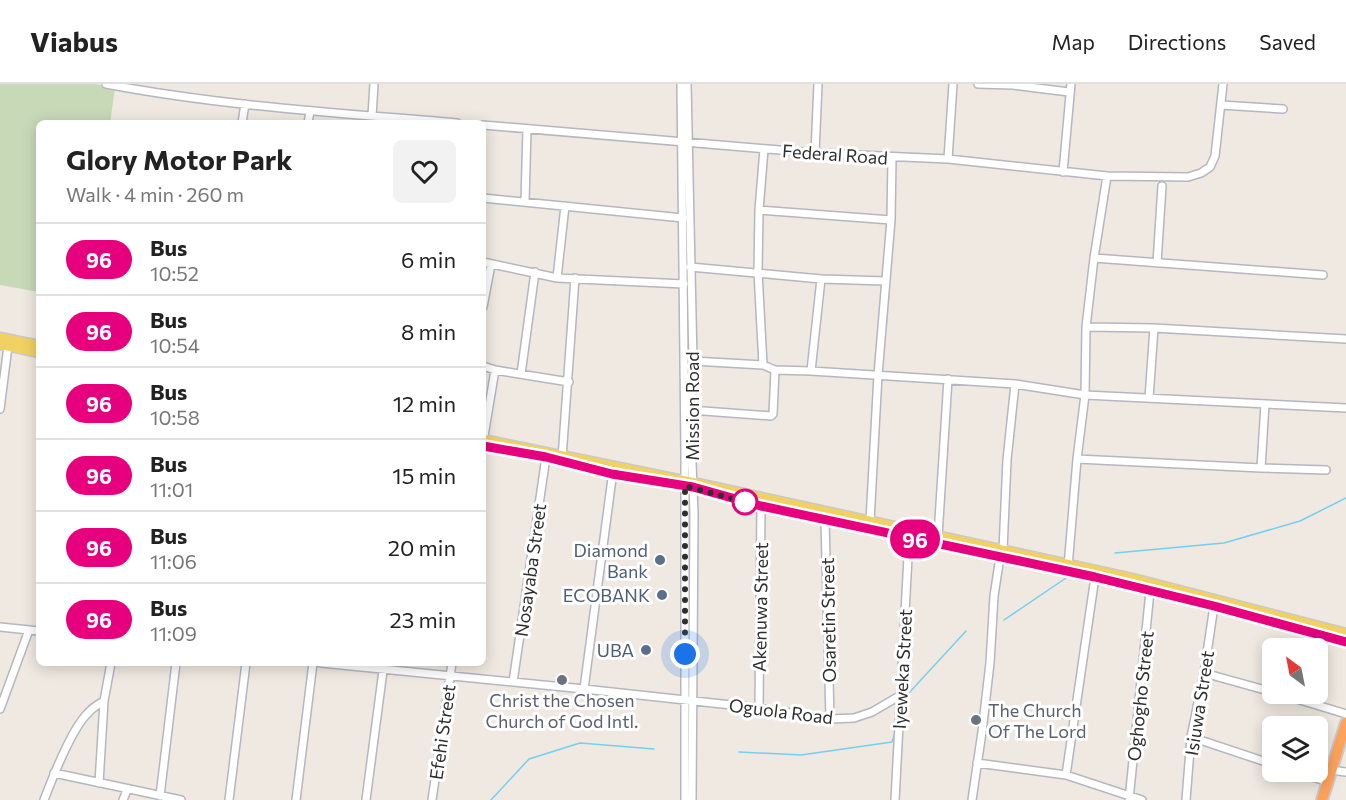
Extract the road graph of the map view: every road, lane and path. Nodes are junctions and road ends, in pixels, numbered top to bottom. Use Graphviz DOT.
graph roads {
  1 [pos="110,84"];
  2 [pos="163,84"];
  3 [pos="374,84"];
  4 [pos="681,84"];
  5 [pos="687,84"];
  6 [pos="818,84"];
  7 [pos="953,84"];
  8 [pos="978,84"];
  9 [pos="1071,84"];
  10 [pos="1223,84"];
  11 [pos="1069,93"];
  12 [pos="164,95"];
  13 [pos="245,104"];
  14 [pos="1221,105"];
  15 [pos="1283,109"];
  16 [pos="310,111"];
  17 [pos="358,114"];
  18 [pos="372,116"];
  19 [pos="242,120"];
  20 [pos="308,120"];
  21 [pos="362,120"];
  22 [pos="421,120"];
  23 [pos="486,125"];
  24 [pos="526,129"];
  25 [pos="684,142"];
  26 [pos="764,149"];
  27 [pos="815,153"];
  28 [pos="892,158"];
  29 [pos="948,159"];
  30 [pos="1063,172"];
  31 [pos="1107,176"];
  32 [pos="1162,186"];
  33 [pos="486,198"];
  34 [pos="525,202"];
  35 [pos="565,206"];
  36 [pos="759,210"];
  37 [pos="683,218"];
  38 [pos="891,220"];
  39 [pos="1094,258"];
  40 [pos="487,263"];
  41 [pos="1157,263"];
  42 [pos="690,267"];
  43 [pos="535,272"];
  44 [pos="758,272"];
  45 [pos="1323,275"];
  46 [pos="557,278"];
  47 [pos="575,278"];
  48 [pos="821,279"];
  49 [pos="886,281"];
  50 [pos="684,284"];
  51 [pos="1086,327"];
  52 [pos="1154,328"];
  53 [pos="0,337"];
  54 [pos="1346,339"];
  55 [pos="36,344"];
  56 [pos="4,346"];
  57 [pos="36,352"];
  58 [pos="693,361"];
  59 [pos="763,365"];
  60 [pos="486,367"];
  61 [pos="495,370"];
  62 [pos="775,370"];
  63 [pos="811,371"];
  64 [pos="521,374"];
  65 [pos="878,375"];
  66 [pos="948,379"];
  67 [pos="569,382"];
  68 [pos="1015,384"];
  69 [pos="1085,395"];
  70 [pos="1149,398"];
  71 [pos="1265,404"];
  72 [pos="1346,408"];
  73 [pos="0,409"];
  74 [pos="690,410"];
  75 [pos="486,422"];
  76 [pos="486,440"];
  77 [pos="486,446"];
  78 [pos="546,457"];
  79 [pos="562,458"];
  80 [pos="1077,459"];
  81 [pos="1261,468"];
  82 [pos="613,469"];
  83 [pos="1326,470"];
  84 [pos="689,483"];
  85 [pos="761,506"];
  86 [pos="825,520"];
  87 [pos="870,521"];
  88 [pos="938,536"];
  89 [pos="909,538"];
  90 [pos="1001,553"];
  91 [pos="1068,568"];
  92 [pos="1095,577"];
  93 [pos="1150,591"];
  94 [pos="1214,606"];
  95 [pos="0,627"];
  96 [pos="29,630"];
  97 [pos="36,631"];
  98 [pos="1346,633"];
  99 [pos="1346,642"];
  100 [pos="110,666"];
  101 [pos="176,666"];
  102 [pos="246,666"];
  103 [pos="313,666"];
  104 [pos="384,666"];
  105 [pos="452,666"];
  106 [pos="1204,673"];
  107 [pos="451,676"];
  108 [pos="513,682"];
  109 [pos="584,689"];
  110 [pos="1262,689"];
  111 [pos="901,695"];
  112 [pos="104,701"];
  113 [pos="688,701"];
  114 [pos="1313,704"];
  115 [pos="759,708"];
  116 [pos="0,709"];
  117 [pos="1346,714"];
  118 [pos="830,719"];
  119 [pos="1346,723"];
  120 [pos="1191,737"];
  121 [pos="1346,744"];
  122 [pos="1262,761"];
  123 [pos="977,763"];
  124 [pos="1342,771"];
  125 [pos="54,773"];
  126 [pos="1066,775"];
  127 [pos="1328,782"];
  128 [pos="99,783"];
  129 [pos="127,789"];
  130 [pos="160,796"];
  131 [pos="1129,798"];
  132 [pos="44,800"];
  133 [pos="123,800"];
  134 [pos="181,800"];
  135 [pos="229,800"];
  136 [pos="296,800"];
  137 [pos="366,800"];
  138 [pos="432,800"];
  139 [pos="685,800"];
  140 [pos="692,800"];
  141 [pos="895,800"];
  142 [pos="972,800"];
  143 [pos="1142,800"];
  144 [pos="1186,800"];
  145 [pos="1322,800"];
  146 [pos="1329,800"];
  1 -- 12 [label="street"];
  2 -- 12 [label="street"];
  3 -- 18 [label="street"];
  4 -- 25 [label="street, Mission Road"];
  5 -- 25 [label="street, Mission Road"];
  6 -- 27 [label="street"];
  7 -- 29 [label="street"];
  8 -- 11 [label="street"];
  9 -- 11 [label="street"];
  10 -- 14 [label="street"];
  11 -- 30 [label="street"];
  12 -- 13 [label="street"];
  13 -- 16 [label="street"];
  13 -- 19 [label="street"];
  14 -- 15 [label="street"];
  14 -- 31 [label="street, Federal Road"];
  16 -- 17 [label="street"];
  16 -- 20 [label="street"];
  17 -- 18 [label="street"];
  17 -- 21 [label="street"];
  18 -- 22 [label="street"];
  23 -- 24 [label="street, Federal Road"];
  24 -- 25 [label="street, Federal Road"];
  24 -- 34 [label="street"];
  25 -- 26 [label="street, Federal Road"];
  25 -- 37 [label="street, Mission Road"];
  25 -- 42 [label="street, Mission Road"];
  26 -- 27 [label="street, Federal Road"];
  26 -- 36 [label="street"];
  27 -- 28 [label="street, Federal Road"];
  28 -- 29 [label="street, Federal Road"];
  28 -- 38 [label="street"];
  29 -- 30 [label="street, Federal Road"];
  30 -- 31 [label="street, Federal Road"];
  31 -- 39 [label="street"];
  32 -- 41 [label="street"];
  33 -- 34 [label="street"];
  34 -- 35 [label="street"];
  35 -- 37 [label="street"];
  35 -- 46 [label="street"];
  36 -- 38 [label="street"];
  36 -- 44 [label="street"];
  37 -- 50 [label="street, Mission Road"];
  38 -- 49 [label="street"];
  39 -- 41 [label="street"];
  39 -- 51 [label="street"];
  40 -- 43 [label="street"];
  41 -- 45 [label="street"];
  42 -- 44 [label="street"];
  42 -- 58 [label="street, Mission Road"];
  43 -- 46 [label="street"];
  43 -- 64 [label="street"];
  44 -- 48 [label="street"];
  44 -- 59 [label="street"];
  46 -- 47 [label="street"];
  47 -- 50 [label="street"];
  47 -- 67 [label="street"];
  48 -- 49 [label="street"];
  48 -- 63 [label="street"];
  49 -- 65 [label="street"];
  50 -- 84 [label="street, Mission Road"];
  51 -- 52 [label="street"];
  51 -- 69 [label="street"];
  52 -- 54 [label="street"];
  52 -- 70 [label="street"];
  53 -- 55 [label="main road"];
  56 -- 57 [label="main road"];
  56 -- 73 [label="street"];
  58 -- 59 [label="street"];
  58 -- 74 [label="street, Mission Road"];
  59 -- 62 [label="street"];
  60 -- 61 [label="street"];
  61 -- 64 [label="street"];
  61 -- 75 [label="street"];
  62 -- 63 [label="street"];
  62 -- 74 [label="street"];
  63 -- 65 [label="street"];
  64 -- 67 [label="street"];
  65 -- 66 [label="street"];
  65 -- 87 [label="street"];
  66 -- 68 [label="street"];
  66 -- 88 [label="street"];
  67 -- 79 [label="street"];
  68 -- 69 [label="street"];
  68 -- 90 [label="street"];
  69 -- 70 [label="street"];
  69 -- 80 [label="street"];
  70 -- 71 [label="street"];
  71 -- 72 [label="street"];
  71 -- 81 [label="street"];
  74 -- 84 [label="street, Mission Road"];
  76 -- 79 [label="main road"];
  77 -- 78 [label="main road"];
  78 -- 79 [label="main road"];
  78 -- 108 [label="street, Nosayaba Street"];
  79 -- 82 [label="main road"];
  80 -- 81 [label="street"];
  80 -- 91 [label="street"];
  81 -- 83 [label="street"];
  82 -- 84 [label="main road"];
  82 -- 109 [label="street"];
  84 -- 85 [label="main road"];
  84 -- 87 [label="main road"];
  84 -- 113 [label="street, Mission Road"];
  85 -- 86 [label="main road"];
  85 -- 115 [label="street, Akenuwa Street"];
  86 -- 89 [label="main road"];
  86 -- 118 [label="street, Osaretin Street"];
  87 -- 88 [label="main road"];
  88 -- 90 [label="main road"];
  89 -- 90 [label="main road"];
  89 -- 111 [label="street, Iyeweka Street"];
  90 -- 91 [label="main road"];
  90 -- 123 [label="street"];
  91 -- 92 [label="main road"];
  91 -- 98 [label="main road"];
  92 -- 93 [label="main road"];
  92 -- 126 [label="street"];
  93 -- 94 [label="main road"];
  93 -- 131 [label="street, Oghogho Street"];
  94 -- 99 [label="main road"];
  94 -- 106 [label="street, Isiuwa Street"];
  95 -- 96 [label="street"];
  96 -- 97 [label="street"];
  96 -- 116 [label="street"];
  100 -- 112 [label="street"];
  101 -- 130 [label="street"];
  102 -- 135 [label="street"];
  103 -- 136 [label="street"];
  104 -- 107 [label="street, Oguola Road"];
  104 -- 137 [label="street"];
  105 -- 107 [label="street, Efehi Street"];
  106 -- 110 [label="street"];
  106 -- 120 [label="street, Isiuwa Street"];
  107 -- 108 [label="street, Oguola Road"];
  107 -- 138 [label="street, Efehi Street"];
  108 -- 109 [label="street, Oguola Road"];
  109 -- 113 [label="street, Oguola Road"];
  111 -- 118 [label="street, Oguola Road"];
  111 -- 141 [label="street, Iyeweka Street"];
  112 -- 125 [label="street"];
  112 -- 128 [label="street"];
  113 -- 115 [label="street, Oguola Road"];
  113 -- 139 [label="street, Mission Road"];
  113 -- 140 [label="street, Mission Road"];
  114 -- 117 [label="street"];
  115 -- 118 [label="street, Oguola Road"];
  119 -- 127 [label="highway"];
  120 -- 122 [label="street"];
  120 -- 144 [label="street, Isiuwa Street"];
  121 -- 124 [label="highway"];
  123 -- 126 [label="street"];
  123 -- 142 [label="street"];
  124 -- 146 [label="highway"];
  125 -- 128 [label="street"];
  125 -- 132 [label="street"];
  126 -- 131 [label="street"];
  127 -- 145 [label="highway"];
  128 -- 129 [label="street"];
  129 -- 130 [label="street"];
  129 -- 133 [label="street"];
  130 -- 134 [label="street"];
  131 -- 143 [label="street"];
}
